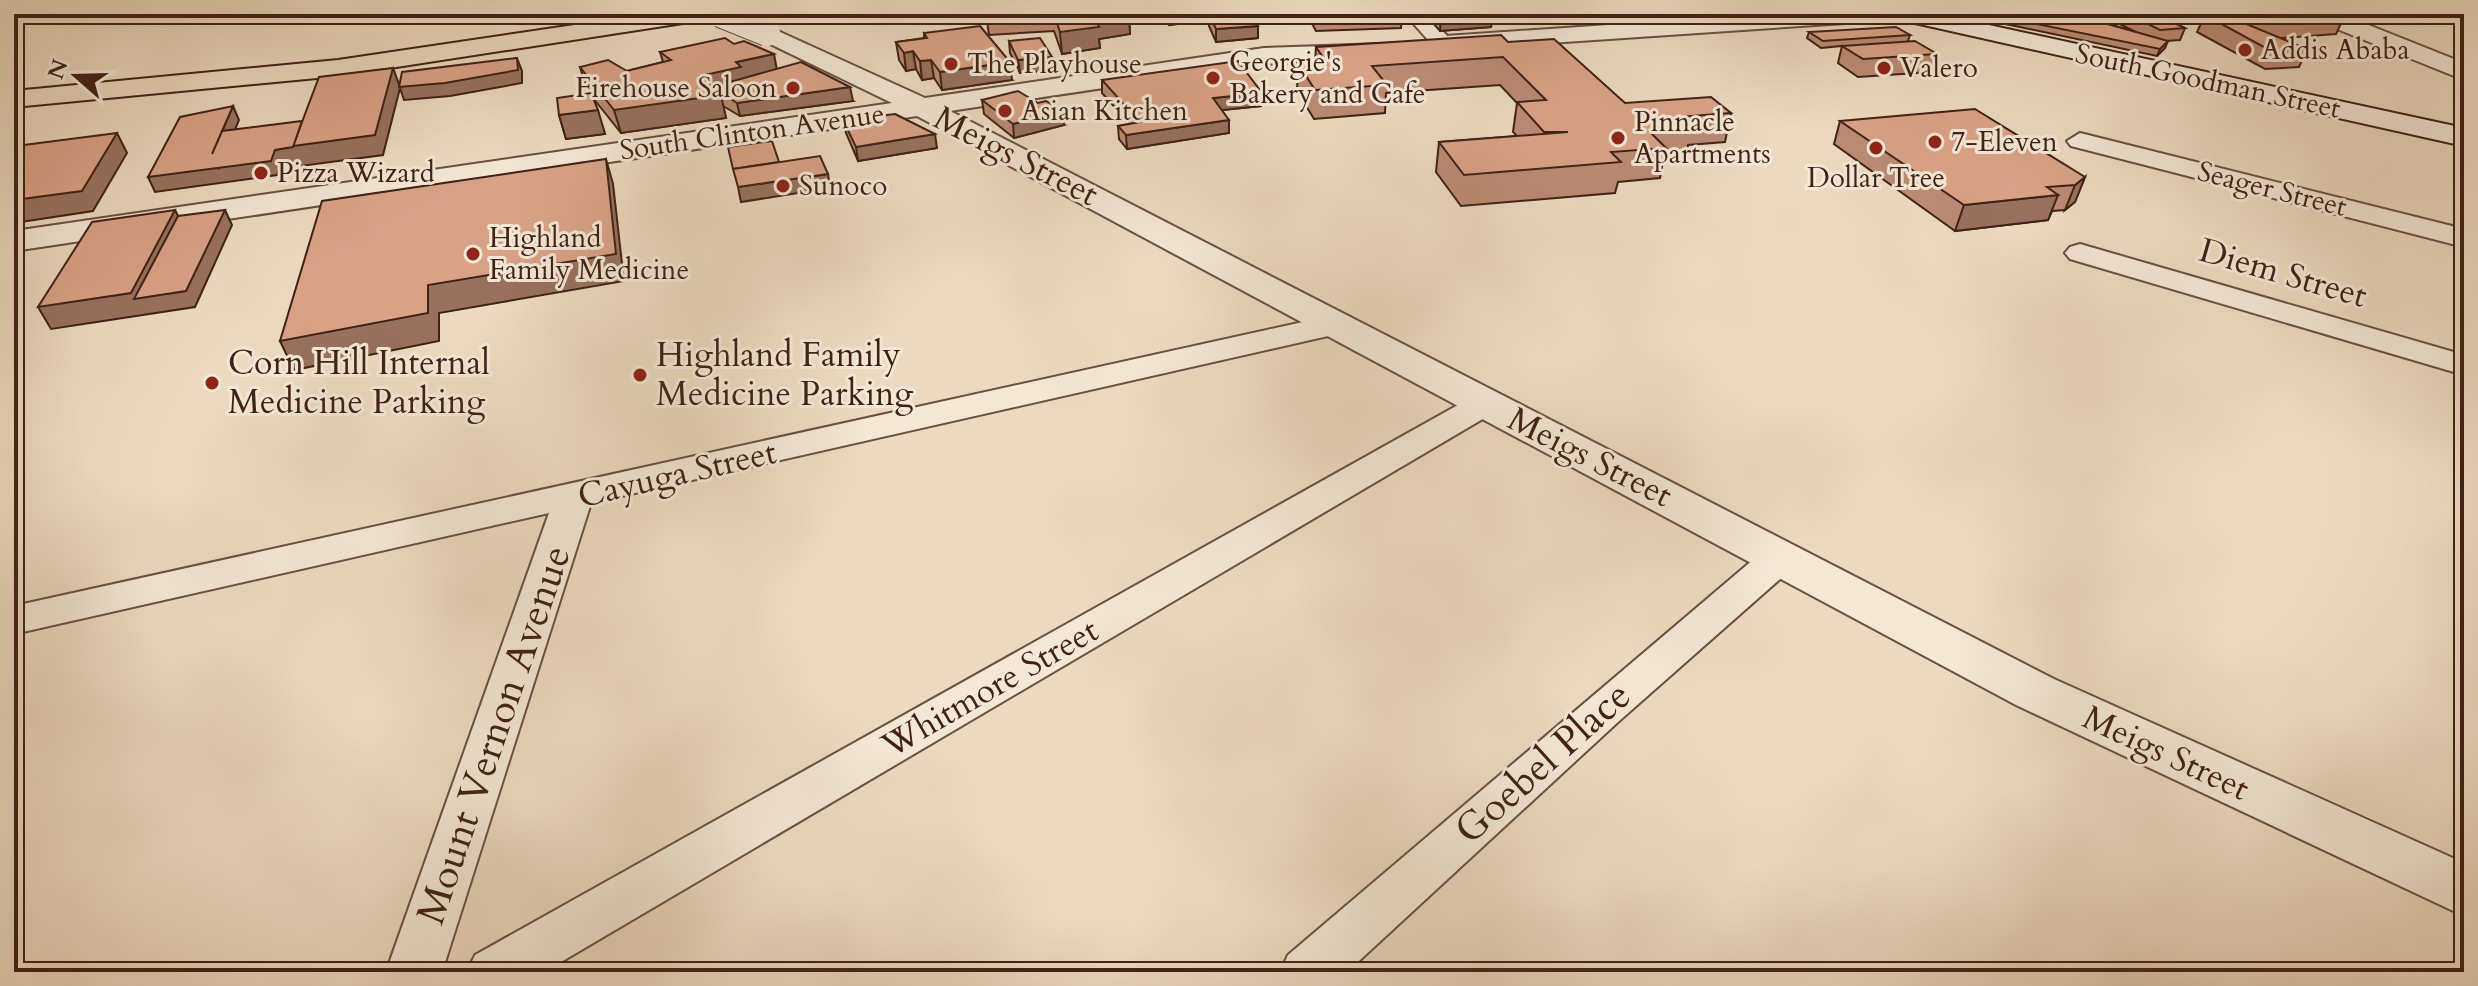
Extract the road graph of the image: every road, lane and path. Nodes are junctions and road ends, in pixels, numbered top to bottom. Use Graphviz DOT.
graph roads {
  1 [pos="550,14"];
  2 [pos="592,14"];
  3 [pos="696,14"];
  4 [pos="720,14"];
  5 [pos="1415,14"];
  6 [pos="1875,14"];
  7 [pos="1906,14"];
  8 [pos="2320,14"];
  9 [pos="759,23"];
  10 [pos="381,41"];
  11 [pos="1444,44"];
  12 [pos="338,68"];
  13 [pos="2464,72"];
  14 [pos="14,75"];
  15 [pos="14,99"];
  16 [pos="922,107"];
  17 [pos="2464,137"];
  18 [pos="2080,141"];
  19 [pos="2464,238"];
  20 [pos="14,241"];
  21 [pos="2080,253"];
  22 [pos="1339,324"];
  23 [pos="2464,365"];
  24 [pos="1486,403"];
  25 [pos="574,497"];
  26 [pos="1782,556"];
  27 [pos="14,620"];
  28 [pos="2464,891"];
  29 [pos="414,972"];
  30 [pos="495,972"];
  31 [pos="1308,972"];
  1 -- 10 [label="highway"];
  2 -- 10 [label="highway"];
  3 -- 12 [label="highway"];
  4 -- 9 [label="street, Meigs Street, bridge"];
  5 -- 11 [label="street"];
  6 -- 11 [label="street, South Clinton Avenue"];
  7 -- 17 [label="street, South Goodman Street"];
  8 -- 13 [label="street"];
  9 -- 12 [label="highway"];
  9 -- 16 [label="street, Meigs Street"];
  10 -- 14 [label="highway"];
  11 -- 16 [label="street, South Clinton Avenue"];
  12 -- 15 [label="highway"];
  16 -- 20 [label="street, South Clinton Avenue"];
  16 -- 22 [label="street, Meigs Street"];
  18 -- 19 [label="street, Seager Street"];
  21 -- 23 [label="street, Diem Street"];
  22 -- 24 [label="street, Meigs Street"];
  22 -- 25 [label="street, Cayuga Street"];
  24 -- 26 [label="street, Meigs Street"];
  24 -- 30 [label="street, Whitmore Street"];
  25 -- 27 [label="street, Cayuga Street"];
  25 -- 29 [label="street, Mount Vernon Avenue"];
  26 -- 28 [label="street, Meigs Street"];
  26 -- 31 [label="street, Goebel Place"];
}
